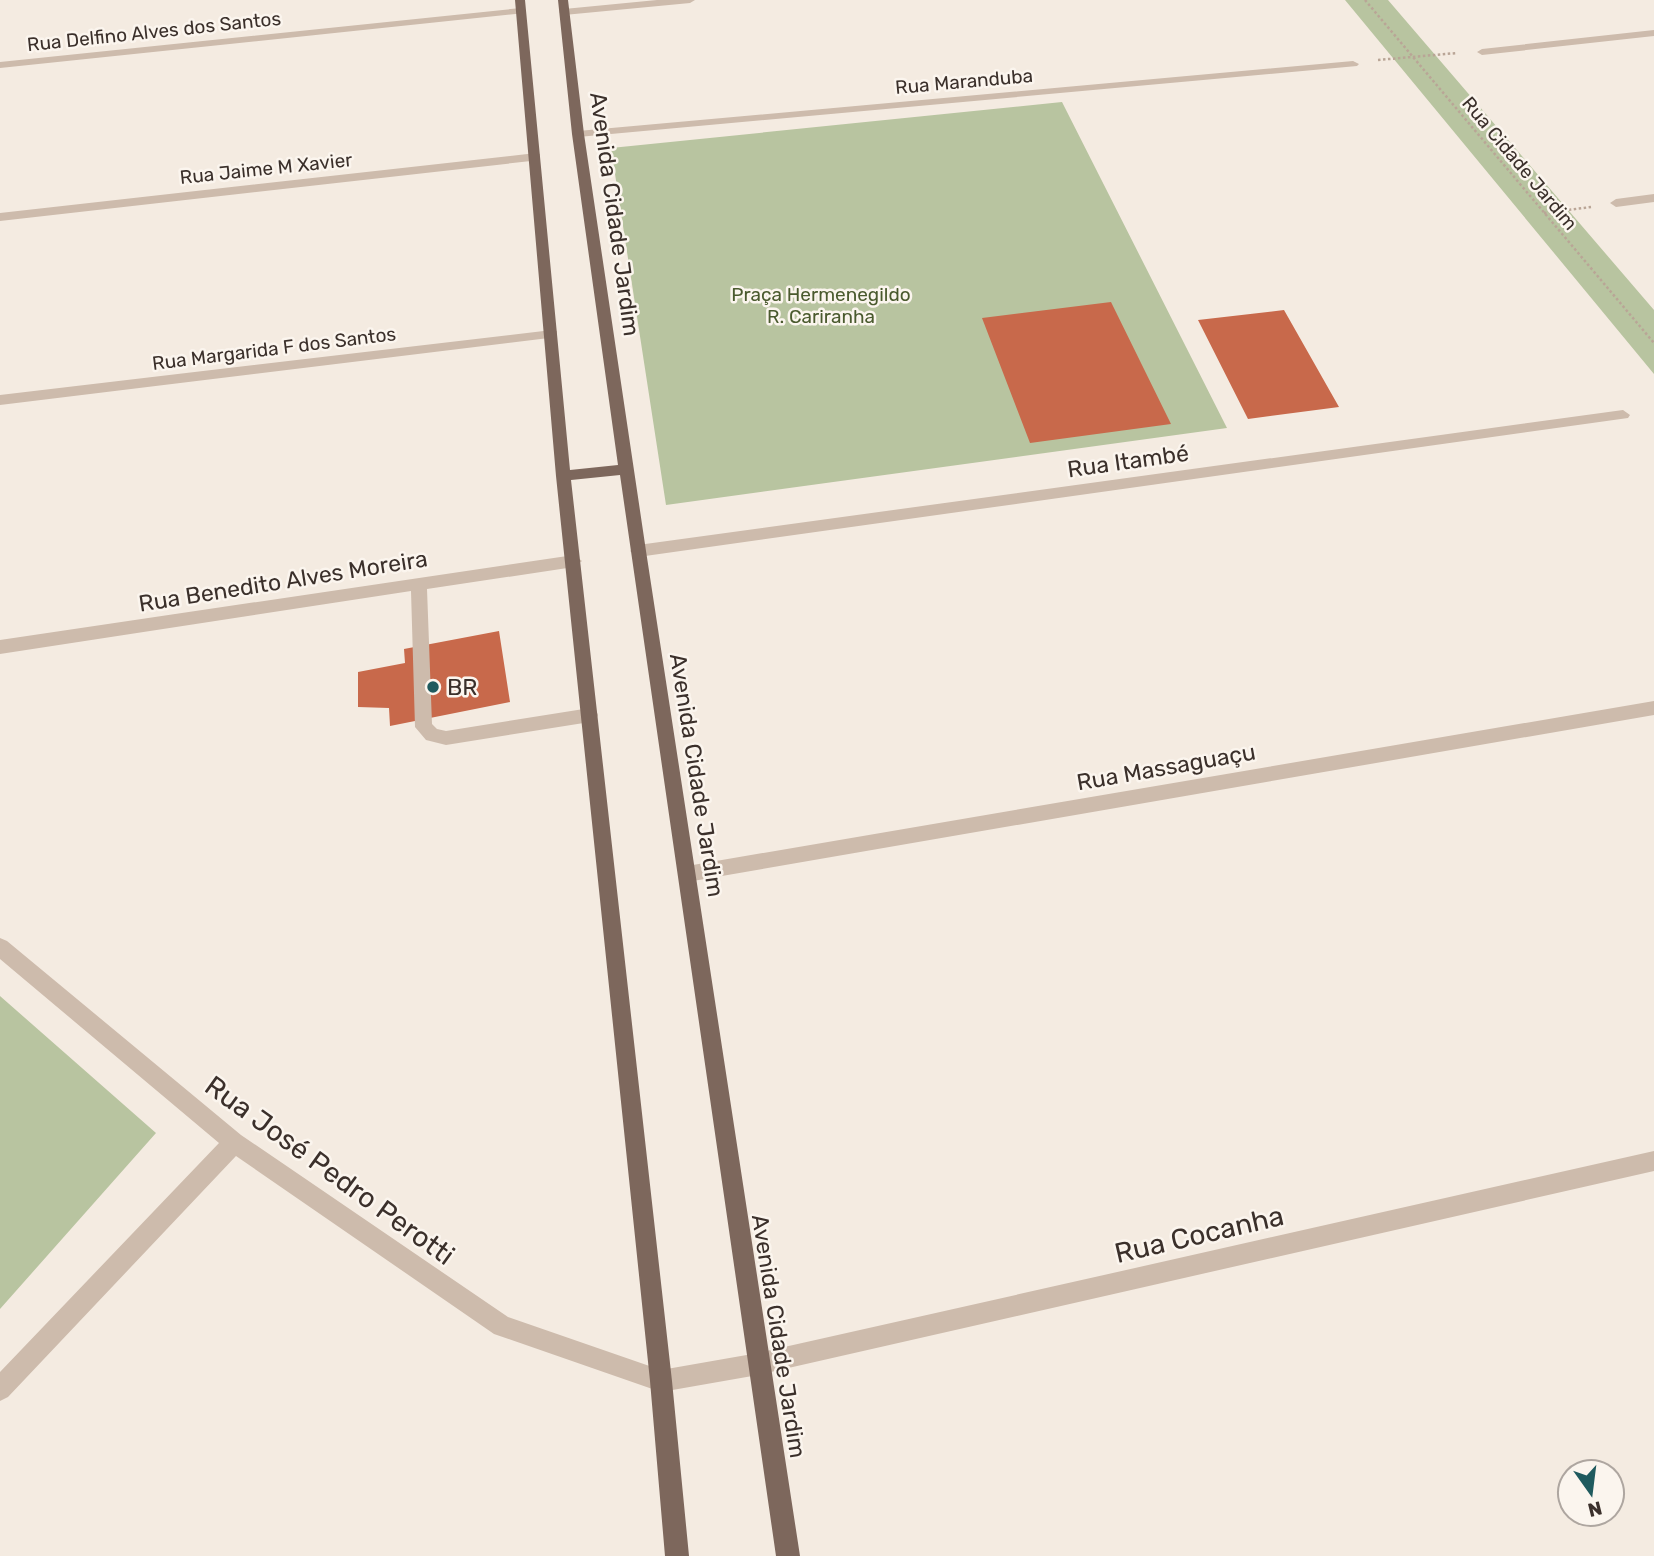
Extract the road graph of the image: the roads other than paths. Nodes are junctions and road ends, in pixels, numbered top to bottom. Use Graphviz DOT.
graph roads {
  1 [pos="690,0"];
  2 [pos="520,6"];
  3 [pos="564,6"];
  4 [pos="1654,33"];
  5 [pos="1482,52"];
  6 [pos="1353,64"];
  7 [pos="0,65"];
  8 [pos="578,134"];
  9 [pos="536,157"];
  10 [pos="1654,198"];
  11 [pos="1616,203"];
  12 [pos="0,217"];
  13 [pos="552,334"];
  14 [pos="0,400"];
  15 [pos="1623,415"];
  16 [pos="627,469"];
  17 [pos="563,476"];
  18 [pos="638,551"];
  19 [pos="574,561"];
  20 [pos="419,583"];
  21 [pos="0,647"];
  22 [pos="1654,708"];
  23 [pos="590,715"];
  24 [pos="687,874"];
  25 [pos="0,947"];
  26 [pos="234,1142"];
  27 [pos="1654,1161"];
  28 [pos="758,1364"];
  29 [pos="660,1381"];
  30 [pos="0,1389"];
  31 [pos="677,1556"];
  32 [pos="788,1556"];
  1 -- 3 [label="street"];
  2 -- 7 [label="street, Rua Delfino Alves dos Santos"];
  2 -- 9 [label="main road"];
  3 -- 8 [label="main road, Avenida Cidade Jardim"];
  4 -- 5 [label="street"];
  6 -- 8 [label="street, Rua Maranduba"];
  8 -- 16 [label="main road, Avenida Cidade Jardim"];
  9 -- 12 [label="street, Rua Jaime M Xavier"];
  9 -- 13 [label="main road"];
  10 -- 11 [label="street"];
  13 -- 14 [label="street, Rua Margarida F dos Santos"];
  13 -- 17 [label="main road"];
  15 -- 18 [label="street, Rua Itambé"];
  16 -- 17 [label="main road"];
  16 -- 18 [label="main road, Avenida Cidade Jardim"];
  17 -- 19 [label="main road"];
  18 -- 24 [label="main road, Avenida Cidade Jardim"];
  19 -- 20 [label="street, Rua Benedito Alves Moreira"];
  19 -- 23 [label="main road"];
  20 -- 21 [label="street, Rua Benedito Alves Moreira"];
  20 -- 23 [label="street"];
  22 -- 24 [label="street, Rua Massaguaçu"];
  23 -- 29 [label="main road"];
  24 -- 28 [label="main road, Avenida Cidade Jardim"];
  25 -- 26 [label="street, Rua José Pedro Perotti"];
  26 -- 29 [label="street, Rua José Pedro Perotti"];
  26 -- 30 [label="street"];
  27 -- 28 [label="street, Rua Cocanha"];
  28 -- 29 [label="street, Rua Cocanha"];
  28 -- 32 [label="main road, Avenida Cidade Jardim"];
  29 -- 31 [label="main road"];
}
